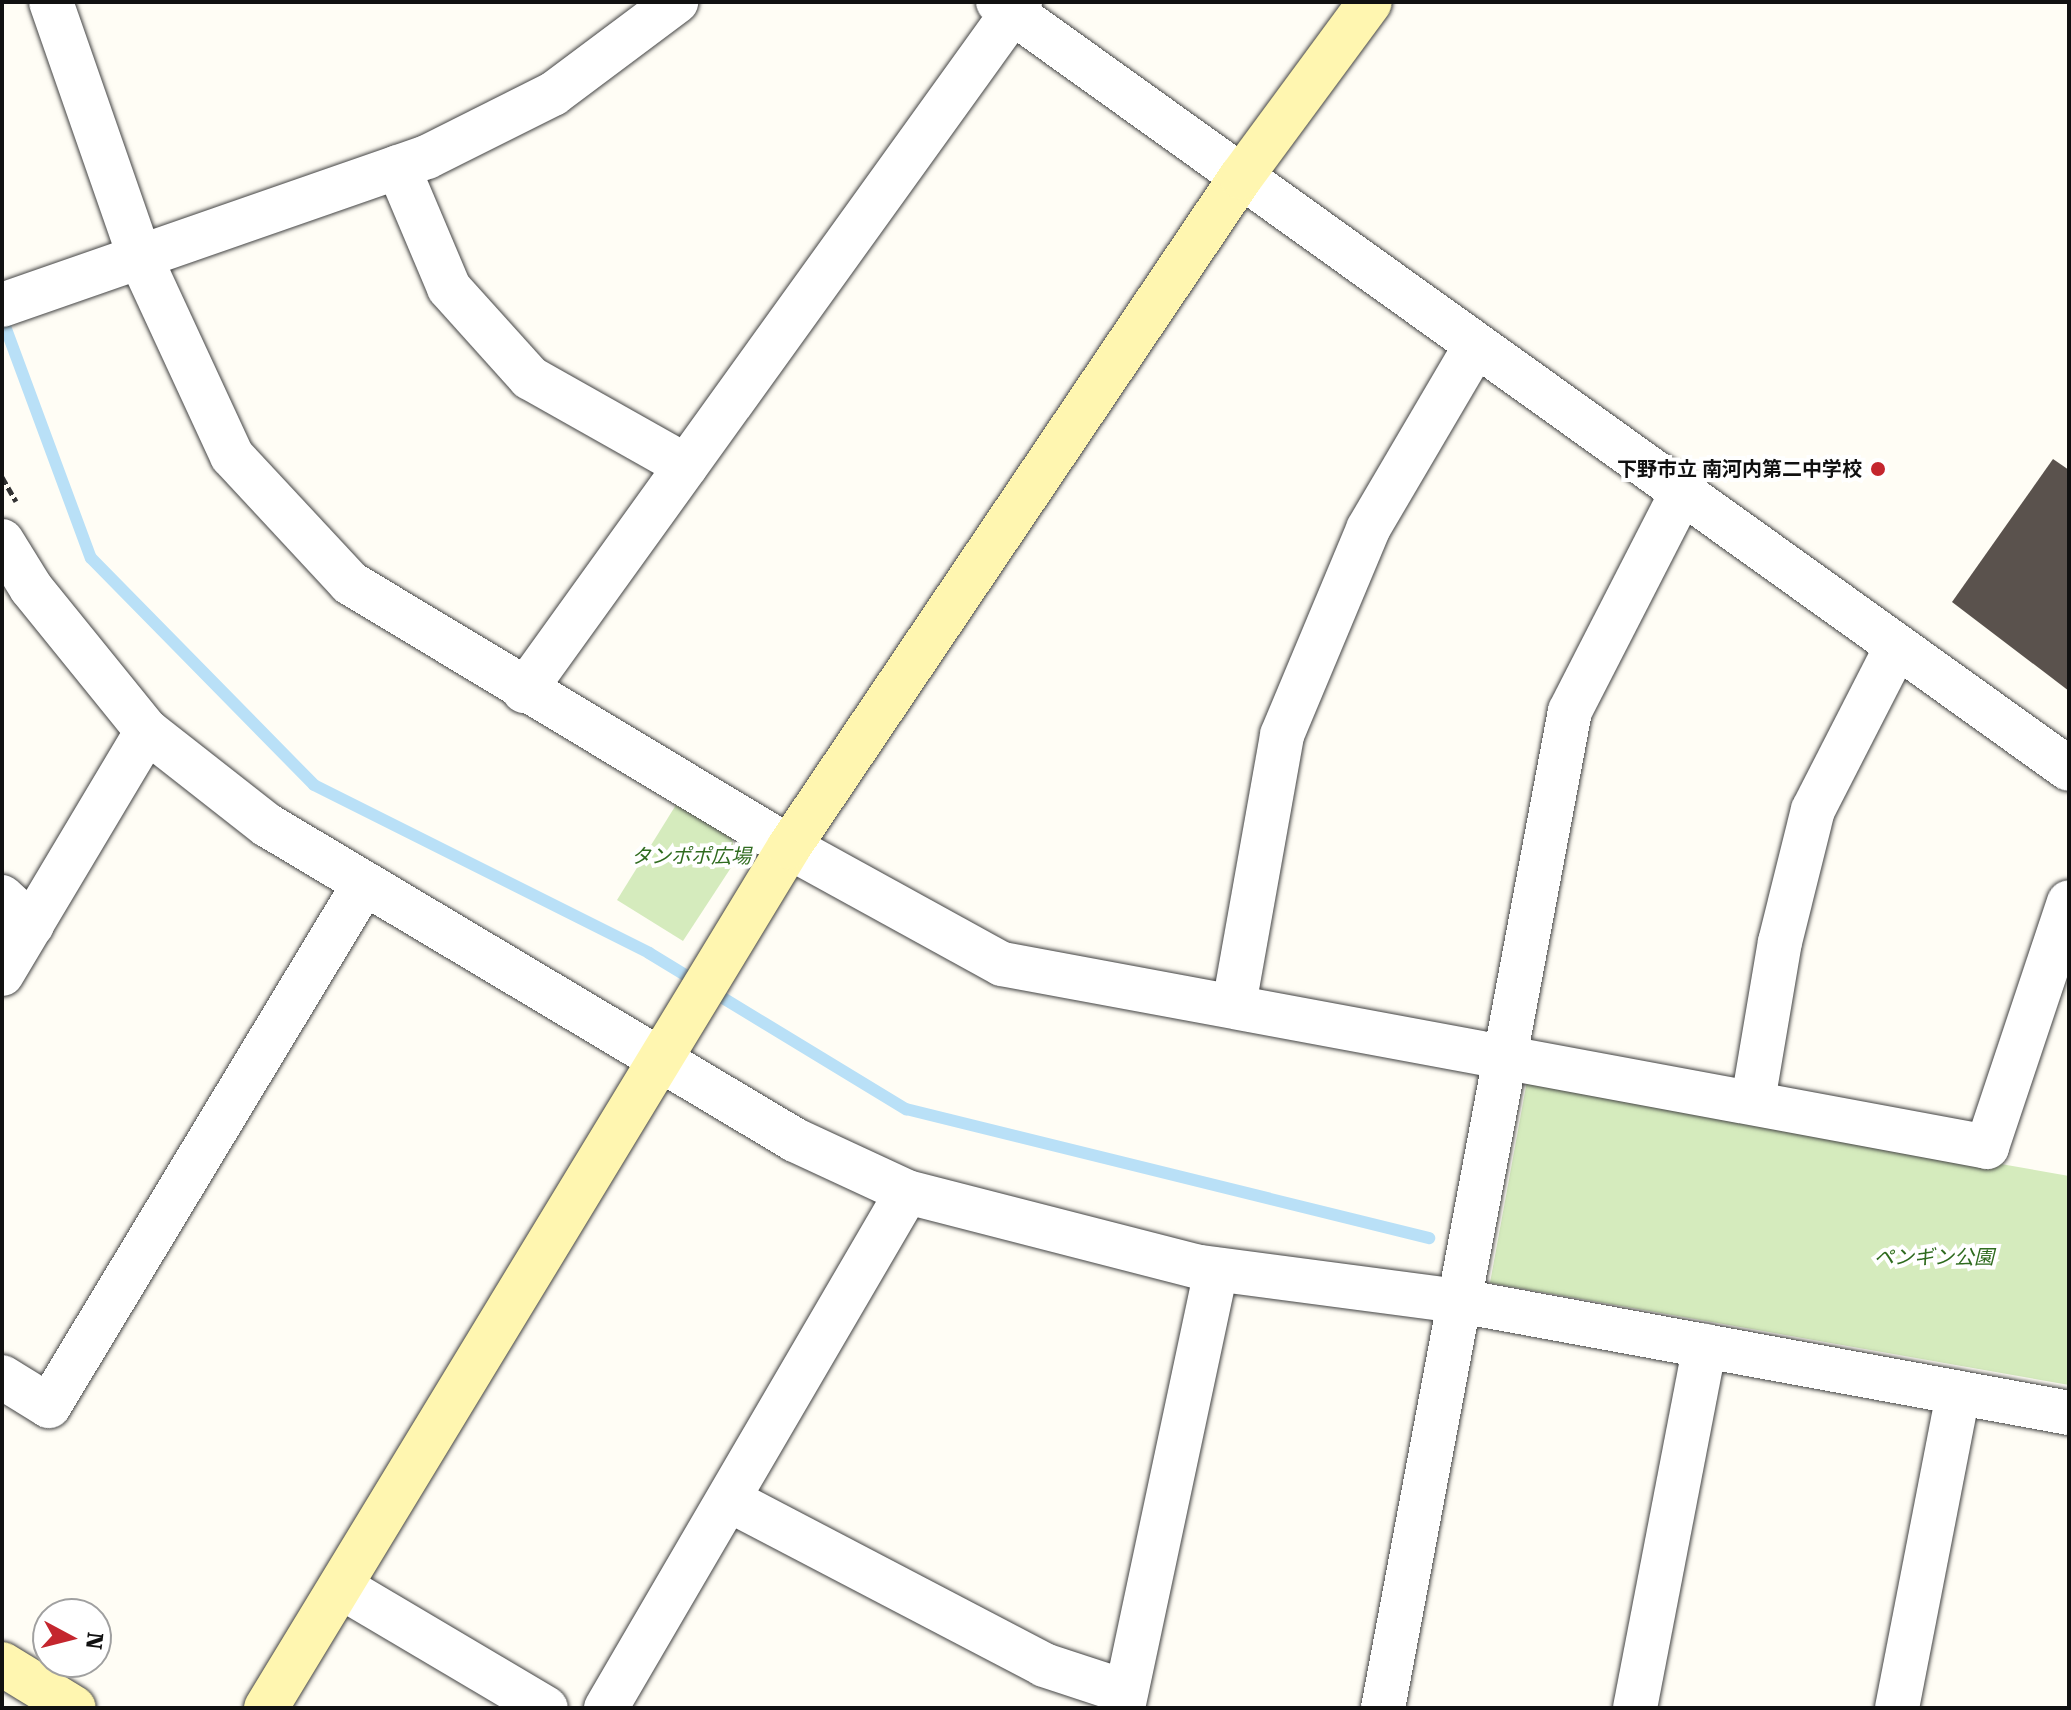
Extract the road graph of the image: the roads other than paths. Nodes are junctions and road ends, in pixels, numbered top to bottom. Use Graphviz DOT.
graph roads {
  1 [pos="51,2"];
  2 [pos="676,2"];
  3 [pos="1370,2"];
  4 [pos="1011,5"];
  5 [pos="398,167"];
  6 [pos="1241,177"];
  7 [pos="140,257"];
  8 [pos="2,305"];
  9 [pos="1476,345"];
  10 [pos="686,466"];
  11 [pos="1682,492"];
  12 [pos="14,529"];
  13 [pos="1897,646"];
  14 [pos="524,691"];
  15 [pos="147,731"];
  16 [pos="2069,769"];
  17 [pos="789,847"];
  18 [pos="364,884"];
  19 [pos="2069,902"];
  20 [pos="17,911"];
  21 [pos="2,974"];
  22 [pos="1234,1005"];
  23 [pos="670,1044"];
  24 [pos="1502,1051"];
  25 [pos="1753,1101"];
  26 [pos="907,1192"];
  27 [pos="1216,1270"];
  28 [pos="1460,1301"];
  29 [pos="1705,1346"];
  30 [pos="2,1377"];
  31 [pos="1958,1393"];
  32 [pos="2069,1413"];
  33 [pos="729,1500"];
  34 [pos="341,1587"];
  35 [pos="2,1664"];
  36 [pos="1125,1700"];
  37 [pos="74,1708"];
  38 [pos="266,1708"];
  39 [pos="546,1708"];
  40 [pos="606,1708"];
  41 [pos="1383,1708"];
  42 [pos="1635,1708"];
  43 [pos="1897,1708"];
  1 -- 7 [label="street"];
  2 -- 5 [label="street"];
  3 -- 6 [label="street"];
  4 -- 6 [label="street"];
  4 -- 10 [label="street"];
  5 -- 7 [label="street"];
  5 -- 10 [label="street"];
  6 -- 9 [label="street"];
  6 -- 17 [label="street"];
  7 -- 8 [label="street"];
  7 -- 14 [label="street"];
  9 -- 11 [label="street"];
  9 -- 22 [label="street"];
  10 -- 14 [label="street"];
  11 -- 13 [label="street"];
  11 -- 24 [label="street"];
  12 -- 15 [label="street"];
  13 -- 16 [label="street"];
  13 -- 25 [label="street"];
  14 -- 17 [label="street"];
  15 -- 18 [label="street"];
  15 -- 20 [label="street"];
  17 -- 22 [label="street"];
  17 -- 23 [label="street"];
  18 -- 23 [label="street"];
  18 -- 30 [label="street"];
  19 -- 25 [label="street"];
  20 -- 21 [label="street"];
  22 -- 24 [label="street"];
  23 -- 26 [label="street"];
  23 -- 34 [label="street"];
  24 -- 25 [label="street"];
  24 -- 28 [label="street"];
  26 -- 27 [label="street"];
  26 -- 33 [label="street"];
  27 -- 28 [label="street"];
  27 -- 36 [label="street"];
  28 -- 29 [label="street"];
  28 -- 41 [label="street"];
  29 -- 31 [label="street"];
  29 -- 42 [label="street"];
  31 -- 32 [label="street"];
  31 -- 43 [label="street"];
  33 -- 36 [label="street"];
  33 -- 40 [label="street"];
  34 -- 38 [label="street"];
  34 -- 39 [label="street"];
  35 -- 37 [label="street"];
}
